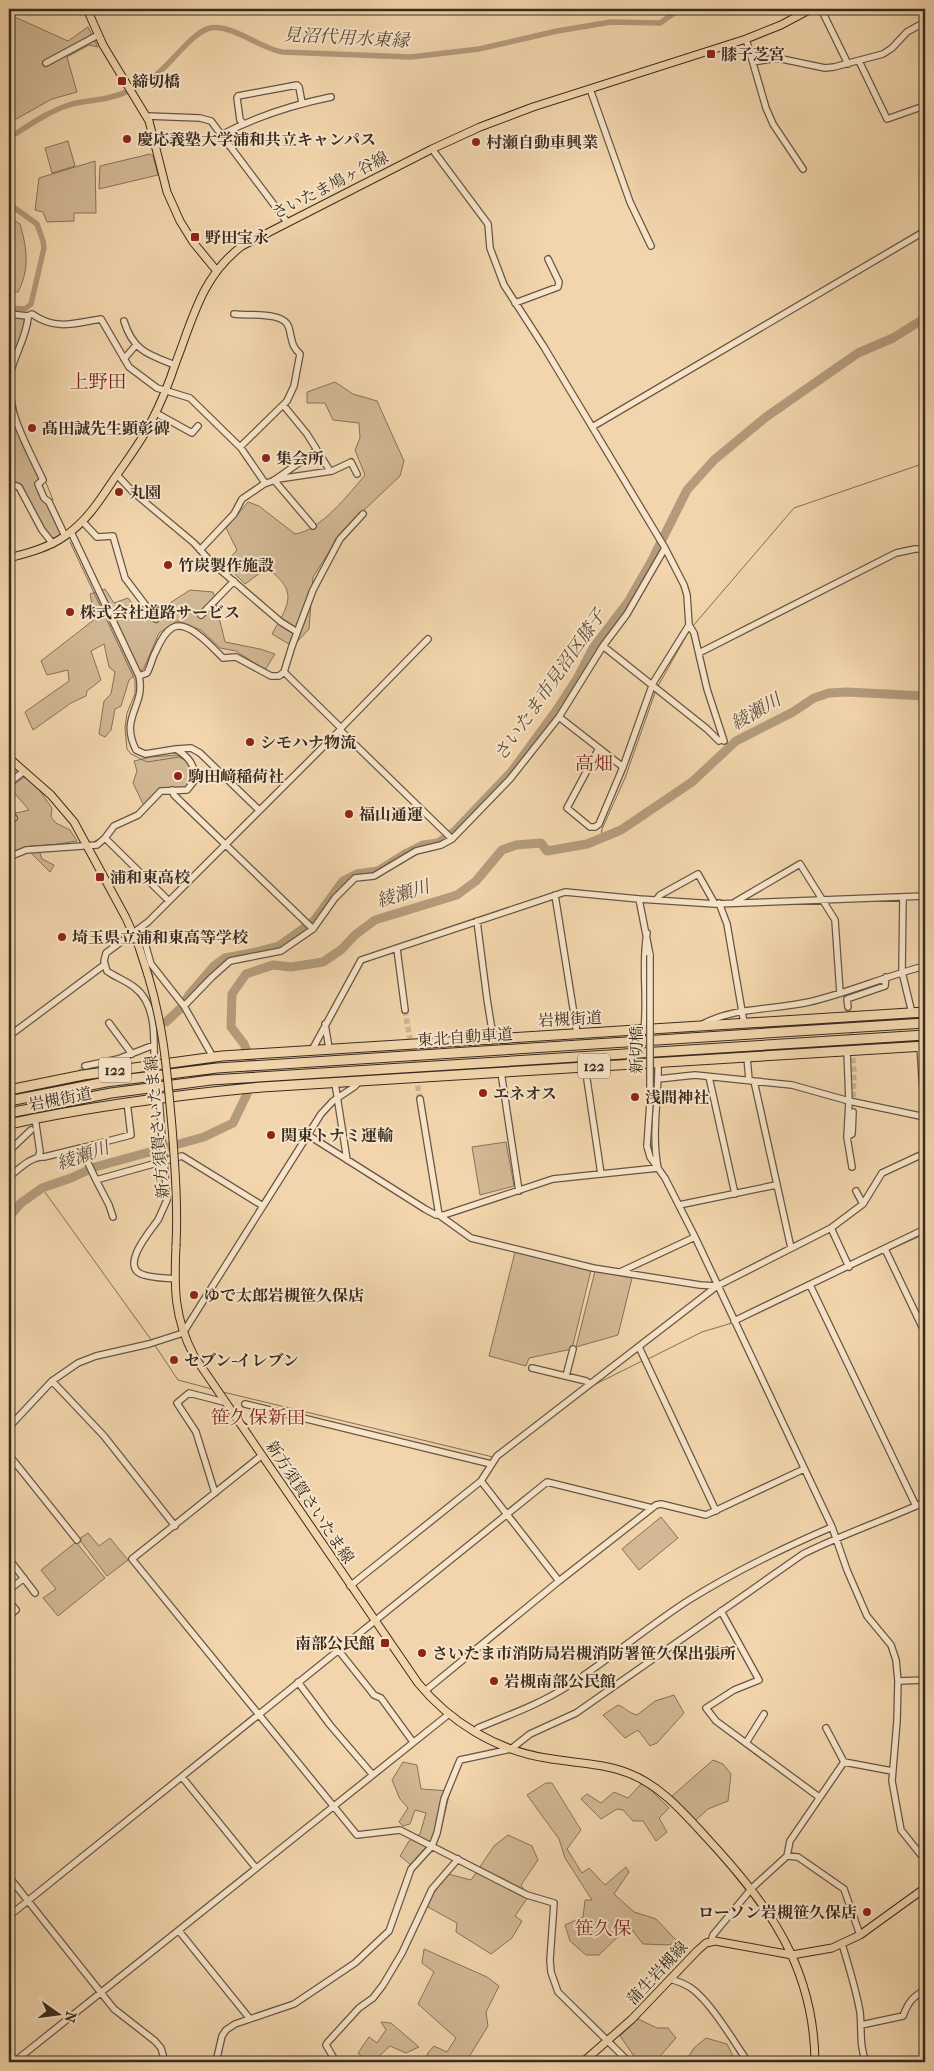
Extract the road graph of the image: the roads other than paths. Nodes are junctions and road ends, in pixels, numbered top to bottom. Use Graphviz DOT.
graph roads {
  1 [pos="87,9"];
  2 [pos="811,9"];
  3 [pos="821,9"];
  4 [pos="925,22"];
  5 [pos="98,35"];
  6 [pos="746,39"];
  7 [pos="859,61"];
  8 [pos="753,62"];
  9 [pos="46,63"];
  10 [pos="848,64"];
  11 [pos="590,89"];
  12 [pos="332,97"];
  13 [pos="302,103"];
  14 [pos="925,105"];
  15 [pos="925,114"];
  16 [pos="147,116"];
  17 [pos="243,123"];
  18 [pos="222,135"];
  19 [pos="432,149"];
  20 [pos="803,169"];
  21 [pos="287,222"];
  22 [pos="925,231"];
  23 [pos="651,246"];
  24 [pos="548,259"];
  25 [pos="216,270"];
  26 [pos="515,302"];
  27 [pos="9,314"];
  28 [pos="234,314"];
  29 [pos="28,316"];
  30 [pos="124,321"];
  31 [pos="136,345"];
  32 [pos="124,360"];
  33 [pos="175,365"];
  34 [pos="166,392"];
  35 [pos="284,406"];
  36 [pos="156,413"];
  37 [pos="198,426"];
  38 [pos="592,428"];
  39 [pos="240,447"];
  40 [pos="318,452"];
  41 [pos="330,471"];
  42 [pos="357,474"];
  43 [pos="117,475"];
  44 [pos="273,481"];
  45 [pos="9,483"];
  46 [pos="265,484"];
  47 [pos="363,514"];
  48 [pos="83,522"];
  49 [pos="313,526"];
  50 [pos="68,534"];
  51 [pos="53,544"];
  52 [pos="663,545"];
  53 [pos="925,549"];
  54 [pos="200,550"];
  55 [pos="9,558"];
  56 [pos="234,581"];
  57 [pos="201,615"];
  58 [pos="156,619"];
  59 [pos="690,627"];
  60 [pos="297,632"];
  61 [pos="428,639"];
  62 [pos="603,646"];
  63 [pos="699,653"];
  64 [pos="284,672"];
  65 [pos="139,676"];
  66 [pos="653,684"];
  67 [pos="560,716"];
  68 [pos="340,729"];
  69 [pos="598,748"];
  70 [pos="176,749"];
  71 [pos="9,758"];
  72 [pos="623,767"];
  73 [pos="23,772"];
  74 [pos="9,783"];
  75 [pos="172,790"];
  76 [pos="259,810"];
  77 [pos="9,811"];
  78 [pos="14,818"];
  79 [pos="105,838"];
  80 [pos="452,839"];
  81 [pos="225,844"];
  82 [pos="88,847"];
  83 [pos="9,857"];
  84 [pos="555,895"];
  85 [pos="925,896"];
  86 [pos="903,897"];
  87 [pos="639,899"];
  88 [pos="656,900"];
  89 [pos="821,900"];
  90 [pos="169,901"];
  91 [pos="717,903"];
  92 [pos="733,903"];
  93 [pos="477,921"];
  94 [pos="310,927"];
  95 [pos="141,929"];
  96 [pos="646,933"];
  97 [pos="134,934"];
  98 [pos="396,949"];
  99 [pos="104,965"];
  100 [pos="925,966"];
  101 [pos="902,972"];
  102 [pos="886,977"];
  103 [pos="840,993"];
  104 [pos="184,1006"];
  105 [pos="848,1006"];
  106 [pos="406,1010"];
  107 [pos="743,1012"];
  108 [pos="925,1012"];
  109 [pos="912,1013"];
  110 [pos="109,1023"];
  111 [pos="744,1023"];
  112 [pos="925,1023"];
  113 [pos="325,1024"];
  114 [pos="699,1026"];
  115 [pos="644,1029"];
  116 [pos="577,1033"];
  117 [pos="925,1035"];
  118 [pos="9,1036"];
  119 [pos="496,1038"];
  120 [pos="154,1045"];
  121 [pos="923,1046"];
  122 [pos="329,1048"];
  123 [pos="312,1050"];
  124 [pos="847,1051"];
  125 [pos="132,1054"];
  126 [pos="218,1057"];
  127 [pos="747,1057"];
  128 [pos="658,1062"];
  129 [pos="154,1064"];
  130 [pos="85,1066"];
  131 [pos="585,1066"];
  132 [pos="501,1072"];
  133 [pos="710,1077"];
  134 [pos="658,1079"];
  135 [pos="360,1081"];
  136 [pos="751,1081"];
  137 [pos="335,1083"];
  138 [pos="9,1090"];
  139 [pos="159,1097"];
  140 [pos="337,1097"];
  141 [pos="420,1100"];
  142 [pos="9,1101"];
  143 [pos="849,1101"];
  144 [pos="127,1102"];
  145 [pos="854,1112"];
  146 [pos="9,1113"];
  147 [pos="36,1118"];
  148 [pos="925,1119"];
  149 [pos="9,1124"];
  150 [pos="31,1130"];
  151 [pos="308,1135"];
  152 [pos="847,1137"];
  153 [pos="82,1148"];
  154 [pos="9,1150"];
  155 [pos="925,1153"];
  156 [pos="38,1157"];
  157 [pos="347,1160"];
  158 [pos="852,1167"];
  159 [pos="658,1168"];
  160 [pos="601,1174"];
  161 [pos="9,1177"];
  162 [pos="96,1180"];
  163 [pos="776,1184"];
  164 [pos="519,1191"];
  165 [pos="856,1191"];
  166 [pos="735,1194"];
  167 [pos="863,1204"];
  168 [pos="679,1205"];
  169 [pos="263,1206"];
  170 [pos="439,1215"];
  171 [pos="113,1217"];
  172 [pos="830,1228"];
  173 [pos="925,1229"];
  174 [pos="695,1237"];
  175 [pos="791,1248"];
  176 [pos="885,1249"];
  177 [pos="849,1267"];
  178 [pos="619,1272"];
  179 [pos="175,1279"];
  180 [pos="810,1285"];
  181 [pos="717,1286"];
  182 [pos="734,1321"];
  183 [pos="183,1333"];
  184 [pos="925,1333"];
  185 [pos="639,1347"];
  186 [pos="573,1349"];
  187 [pos="532,1368"];
  188 [pos="566,1376"];
  189 [pos="52,1381"];
  190 [pos="590,1384"];
  191 [pos="224,1402"];
  192 [pos="245,1404"];
  193 [pos="9,1427"];
  194 [pos="9,1455"];
  195 [pos="261,1456"];
  196 [pos="491,1464"];
  197 [pos="804,1469"];
  198 [pos="480,1481"];
  199 [pos="215,1493"];
  200 [pos="925,1502"];
  201 [pos="916,1506"];
  202 [pos="652,1508"];
  203 [pos="716,1511"];
  204 [pos="505,1515"];
  205 [pos="176,1526"];
  206 [pos="832,1526"];
  207 [pos="76,1540"];
  208 [pos="837,1540"];
  209 [pos="9,1559"];
  210 [pos="24,1578"];
  211 [pos="559,1581"];
  212 [pos="350,1586"];
  213 [pos="9,1590"];
  214 [pos="35,1593"];
  215 [pos="9,1601"];
  216 [pos="722,1611"];
  217 [pos="9,1616"];
  218 [pos="375,1622"];
  219 [pos="339,1651"];
  220 [pos="898,1680"];
  221 [pos="925,1680"];
  222 [pos="298,1682"];
  223 [pos="425,1691"];
  224 [pos="259,1714"];
  225 [pos="448,1714"];
  226 [pos="764,1714"];
  227 [pos="826,1728"];
  228 [pos="475,1732"];
  229 [pos="413,1742"];
  230 [pos="746,1743"];
  231 [pos="511,1749"];
  232 [pos="844,1762"];
  233 [pos="892,1771"];
  234 [pos="372,1774"];
  235 [pos="182,1778"];
  236 [pos="818,1797"];
  237 [pos="333,1806"];
  238 [pos="432,1846"];
  239 [pos="787,1856"];
  240 [pos="458,1860"];
  241 [pos="925,1860"];
  242 [pos="256,1868"];
  243 [pos="9,1876"];
  244 [pos="752,1888"];
  245 [pos="925,1888"];
  246 [pos="28,1901"];
  247 [pos="9,1916"];
  248 [pos="179,1930"];
  249 [pos="860,1935"];
  250 [pos="711,1942"];
  251 [pos="842,1944"];
  252 [pos="792,1955"];
  253 [pos="670,1979"];
  254 [pos="925,1990"];
  255 [pos="101,1992"];
  256 [pos="250,2019"];
  257 [pos="861,2025"];
  258 [pos="608,2041"];
  259 [pos="14,2062"];
  260 [pos="165,2062"];
  261 [pos="216,2062"];
  262 [pos="336,2062"];
  263 [pos="583,2062"];
  264 [pos="629,2062"];
  265 [pos="748,2062"];
  266 [pos="816,2062"];
  267 [pos="866,2062"];
  1 -- 5 [label="main road"];
  2 -- 6 [label="main road, さいたま鳩ヶ谷線"];
  3 -- 10 [label="street"];
  4 -- 7 [label="street"];
  5 -- 9 [label="street"];
  5 -- 16 [label="main road"];
  6 -- 8 [label="street"];
  6 -- 11 [label="main road, さいたま鳩ヶ谷線"];
  7 -- 10 [label="street"];
  7 -- 14 [label="street"];
  8 -- 10 [label="street"];
  8 -- 20 [label="street"];
  11 -- 19 [label="main road, さいたま鳩ヶ谷線"];
  11 -- 23 [label="street"];
  12 -- 13 [label="street"];
  13 -- 17 [label="street"];
  13 -- 17 [label="street"];
  14 -- 15 [label="street"];
  16 -- 18 [label="street"];
  16 -- 25 [label="main road"];
  17 -- 18 [label="street"];
  18 -- 21 [label="street"];
  19 -- 21 [label="main road, さいたま鳩ヶ谷線"];
  19 -- 26 [label="street"];
  21 -- 25 [label="main road, さいたま鳩ヶ谷線"];
  22 -- 38 [label="street"];
  24 -- 26 [label="street"];
  25 -- 33 [label="main road, さいたま鳩ヶ谷線"];
  26 -- 38 [label="street"];
  27 -- 29 [label="street"];
  28 -- 35 [label="street"];
  29 -- 32 [label="street"];
  29 -- 50 [label="street"];
  30 -- 31 [label="street"];
  31 -- 32 [label="street"];
  31 -- 33 [label="street"];
  32 -- 34 [label="street"];
  33 -- 34 [label="main road, さいたま鳩ヶ谷線"];
  34 -- 36 [label="main road, さいたま鳩ヶ谷線"];
  34 -- 39 [label="street"];
  35 -- 39 [label="street"];
  35 -- 40 [label="street"];
  36 -- 37 [label="street"];
  36 -- 43 [label="main road, さいたま鳩ヶ谷線"];
  38 -- 52 [label="street"];
  39 -- 46 [label="street"];
  40 -- 41 [label="street"];
  40 -- 44 [label="street"];
  41 -- 42 [label="street"];
  41 -- 44 [label="street"];
  43 -- 48 [label="main road, さいたま鳩ヶ谷線"];
  43 -- 54 [label="street"];
  44 -- 46 [label="street"];
  44 -- 49 [label="street"];
  45 -- 51 [label="street"];
  46 -- 54 [label="street"];
  47 -- 60 [label="street"];
  48 -- 50 [label="main road, さいたま鳩ヶ谷線"];
  48 -- 58 [label="street"];
  50 -- 51 [label="main road, さいたま鳩ヶ谷線"];
  50 -- 65 [label="street"];
  51 -- 55 [label="main road, さいたま鳩ヶ谷線"];
  52 -- 59 [label="street"];
  52 -- 62 [label="street"];
  53 -- 63 [label="street"];
  54 -- 56 [label="street"];
  56 -- 57 [label="street"];
  56 -- 60 [label="street"];
  59 -- 63 [label="street"];
  59 -- 66 [label="street"];
  60 -- 64 [label="street"];
  61 -- 68 [label="street"];
  62 -- 66 [label="street"];
  62 -- 67 [label="street"];
  63 -- 66 [label="street"];
  64 -- 65 [label="street"];
  64 -- 68 [label="street"];
  65 -- 70 [label="street"];
  66 -- 72 [label="street"];
  67 -- 69 [label="street"];
  67 -- 80 [label="street"];
  68 -- 76 [label="street"];
  68 -- 80 [label="street"];
  69 -- 72 [label="street"];
  69 -- 72 [label="street"];
  70 -- 75 [label="street"];
  70 -- 76 [label="street"];
  71 -- 73 [label="main road, 新方須賀さいたま線"];
  73 -- 74 [label="street"];
  73 -- 82 [label="main road, 新方須賀さいたま線"];
  75 -- 79 [label="street"];
  75 -- 81 [label="street"];
  76 -- 81 [label="street"];
  77 -- 78 [label="street"];
  79 -- 82 [label="street"];
  79 -- 90 [label="street"];
  80 -- 94 [label="street"];
  81 -- 90 [label="street"];
  81 -- 94 [label="street"];
  82 -- 83 [label="street"];
  82 -- 97 [label="main road, 新方須賀さいたま線"];
  84 -- 87 [label="street"];
  84 -- 93 [label="street"];
  84 -- 116 [label="street"];
  85 -- 86 [label="street"];
  86 -- 89 [label="street"];
  86 -- 101 [label="street"];
  87 -- 88 [label="street"];
  87 -- 96 [label="street"];
  88 -- 91 [label="street"];
  88 -- 91 [label="street"];
  89 -- 92 [label="street"];
  89 -- 92 [label="street"];
  89 -- 103 [label="street"];
  90 -- 95 [label="street"];
  91 -- 92 [label="street"];
  91 -- 107 [label="street"];
  93 -- 98 [label="street"];
  93 -- 119 [label="street"];
  94 -- 104 [label="street"];
  95 -- 97 [label="street"];
  95 -- 104 [label="street"];
  96 -- 115 [label="street"];
  96 -- 159 [label="street, 新切橋, bridge"];
  97 -- 99 [label="street"];
  97 -- 179 [label="main road, 新方須賀さいたま線, bridge"];
  98 -- 106 [label="street"];
  98 -- 113 [label="street"];
  99 -- 118 [label="street"];
  99 -- 120 [label="street"];
  100 -- 101 [label="street"];
  101 -- 102 [label="street"];
  101 -- 109 [label="street"];
  102 -- 103 [label="street"];
  102 -- 105 [label="street"];
  103 -- 107 [label="street"];
  104 -- 126 [label="street"];
  107 -- 111 [label="street"];
  107 -- 114 [label="street"];
  108 -- 109 [label="highway, 岩槻街道 / 122"];
  109 -- 111 [label="highway, 岩槻街道 / 122"];
  110 -- 125 [label="street"];
  111 -- 114 [label="highway, 岩槻街道 / 122"];
  112 -- 142 [label="highway, 東北自動車道"];
  113 -- 122 [label="street"];
  113 -- 123 [label="street"];
  114 -- 115 [label="highway, 岩槻街道 / 122"];
  115 -- 116 [label="highway, 岩槻街道 / 122"];
  116 -- 119 [label="highway, 岩槻街道 / 122"];
  117 -- 146 [label="highway, 東北自動車道"];
  119 -- 122 [label="highway, 岩槻街道 / 122"];
  120 -- 125 [label="street"];
  120 -- 129 [label="street"];
  121 -- 124 [label="highway, 岩槻街道 / 122"];
  121 -- 148 [label="street"];
  122 -- 123 [label="highway, 岩槻街道 / 122"];
  123 -- 126 [label="highway, 岩槻街道 / 122"];
  124 -- 127 [label="highway, 岩槻街道 / 122"];
  124 -- 143 [label="street"];
  125 -- 130 [label="street"];
  126 -- 129 [label="highway, 岩槻街道 / 122"];
  127 -- 128 [label="highway, 岩槻街道 / 122"];
  127 -- 136 [label="street"];
  128 -- 131 [label="highway, 岩槻街道 / 122"];
  128 -- 134 [label="street"];
  129 -- 138 [label="highway, 岩槻街道 / 122"];
  131 -- 132 [label="highway, 岩槻街道 / 122"];
  131 -- 160 [label="street"];
  132 -- 135 [label="highway, 岩槻街道 / 122"];
  132 -- 164 [label="street"];
  133 -- 134 [label="street"];
  133 -- 136 [label="street"];
  133 -- 166 [label="street"];
  134 -- 159 [label="street"];
  135 -- 137 [label="highway, 岩槻街道 / 122"];
  135 -- 140 [label="street"];
  136 -- 143 [label="street"];
  136 -- 163 [label="street"];
  137 -- 139 [label="highway, 岩槻街道 / 122"];
  137 -- 140 [label="street"];
  139 -- 144 [label="highway, 岩槻街道 / 122"];
  139 -- 179 [label="street, bridge"];
  140 -- 151 [label="street"];
  140 -- 157 [label="street"];
  141 -- 170 [label="street"];
  143 -- 148 [label="street"];
  143 -- 152 [label="street"];
  144 -- 147 [label="highway, 岩槻街道 / 122"];
  144 -- 153 [label="street"];
  145 -- 152 [label="street"];
  147 -- 149 [label="highway, 岩槻街道 / 122"];
  147 -- 156 [label="street"];
  150 -- 154 [label="street"];
  151 -- 157 [label="street"];
  151 -- 169 [label="street"];
  152 -- 158 [label="street"];
  153 -- 156 [label="street"];
  153 -- 162 [label="street"];
  155 -- 167 [label="street"];
  156 -- 161 [label="street"];
  157 -- 170 [label="street"];
  159 -- 160 [label="street"];
  159 -- 168 [label="street"];
  160 -- 164 [label="street"];
  162 -- 169 [label="street"];
  162 -- 171 [label="street"];
  163 -- 166 [label="street"];
  163 -- 175 [label="street"];
  164 -- 170 [label="street"];
  165 -- 167 [label="street"];
  166 -- 168 [label="street"];
  167 -- 172 [label="street"];
  168 -- 174 [label="street"];
  169 -- 183 [label="street"];
  170 -- 178 [label="street"];
  172 -- 175 [label="street"];
  172 -- 177 [label="street"];
  173 -- 176 [label="street"];
  174 -- 178 [label="street"];
  174 -- 181 [label="street"];
  175 -- 181 [label="street"];
  176 -- 177 [label="street"];
  176 -- 184 [label="street"];
  177 -- 180 [label="street"];
  178 -- 181 [label="street"];
  179 -- 183 [label="main road, 新方須賀さいたま線"];
  180 -- 182 [label="street"];
  180 -- 201 [label="street"];
  181 -- 182 [label="street"];
  181 -- 185 [label="street"];
  182 -- 197 [label="street"];
  183 -- 189 [label="street"];
  183 -- 191 [label="main road, 新方須賀さいたま線"];
  185 -- 190 [label="street"];
  185 -- 203 [label="street"];
  186 -- 188 [label="street"];
  187 -- 188 [label="street"];
  188 -- 190 [label="street"];
  189 -- 193 [label="street"];
  189 -- 205 [label="street"];
  190 -- 196 [label="street"];
  191 -- 195 [label="main road, 新方須賀さいたま線"];
  191 -- 199 [label="street"];
  192 -- 196 [label="street"];
  194 -- 207 [label="street"];
  195 -- 199 [label="street"];
  195 -- 212 [label="main road, 新方須賀さいたま線"];
  196 -- 198 [label="street"];
  197 -- 203 [label="street"];
  197 -- 206 [label="street"];
  198 -- 204 [label="street"];
  198 -- 212 [label="street"];
  199 -- 205 [label="street"];
  200 -- 201 [label="street"];
  201 -- 208 [label="street"];
  202 -- 203 [label="street"];
  202 -- 204 [label="street"];
  202 -- 211 [label="street"];
  204 -- 211 [label="street"];
  204 -- 218 [label="street"];
  205 -- 224 [label="street"];
  206 -- 208 [label="street"];
  206 -- 228 [label="street"];
  208 -- 216 [label="street"];
  208 -- 220 [label="street"];
  209 -- 210 [label="street"];
  210 -- 213 [label="street"];
  210 -- 214 [label="street"];
  211 -- 223 [label="street"];
  212 -- 218 [label="main road, 新方須賀さいたま線"];
  215 -- 217 [label="street"];
  216 -- 230 [label="street"];
  216 -- 231 [label="street"];
  218 -- 219 [label="street"];
  218 -- 223 [label="main road, 新方須賀さいたま線"];
  219 -- 222 [label="street"];
  219 -- 229 [label="street"];
  220 -- 221 [label="street"];
  220 -- 233 [label="street"];
  222 -- 224 [label="street"];
  222 -- 234 [label="street"];
  223 -- 225 [label="main road, 新方須賀さいたま線"];
  224 -- 235 [label="street"];
  224 -- 237 [label="street"];
  225 -- 228 [label="main road, 新方須賀さいたま線"];
  225 -- 229 [label="street"];
  226 -- 230 [label="street"];
  227 -- 232 [label="street"];
  228 -- 231 [label="main road, 新方須賀さいたま線"];
  229 -- 234 [label="street"];
  230 -- 236 [label="street"];
  231 -- 238 [label="street"];
  231 -- 244 [label="main road, 新方須賀さいたま線"];
  232 -- 233 [label="street"];
  232 -- 236 [label="street"];
  233 -- 241 [label="street"];
  234 -- 237 [label="street"];
  235 -- 242 [label="street"];
  235 -- 246 [label="street"];
  236 -- 239 [label="street"];
  237 -- 238 [label="street"];
  237 -- 242 [label="street"];
  238 -- 240 [label="street"];
  238 -- 256 [label="street"];
  239 -- 244 [label="street"];
  239 -- 249 [label="street"];
  240 -- 258 [label="street"];
  240 -- 262 [label="street"];
  242 -- 248 [label="street"];
  243 -- 246 [label="street"];
  244 -- 250 [label="street"];
  244 -- 252 [label="main road, 新方須賀さいたま線"];
  245 -- 249 [label="main road, 蒲生岩槻線"];
  246 -- 247 [label="street"];
  246 -- 255 [label="street"];
  248 -- 255 [label="street"];
  248 -- 256 [label="street"];
  249 -- 251 [label="main road, 蒲生岩槻線"];
  250 -- 252 [label="main road, 蒲生岩槻線"];
  250 -- 253 [label="main road, 蒲生岩槻線"];
  251 -- 252 [label="main road, 蒲生岩槻線"];
  251 -- 257 [label="street"];
  252 -- 266 [label="main road, 新方須賀さいたま線"];
  253 -- 258 [label="main road, 蒲生岩槻線"];
  253 -- 265 [label="street"];
  254 -- 257 [label="street"];
  255 -- 259 [label="street"];
  255 -- 260 [label="street"];
  256 -- 261 [label="street"];
  257 -- 267 [label="street"];
  258 -- 263 [label="main road, 蒲生岩槻線"];
  258 -- 264 [label="street"];
}
